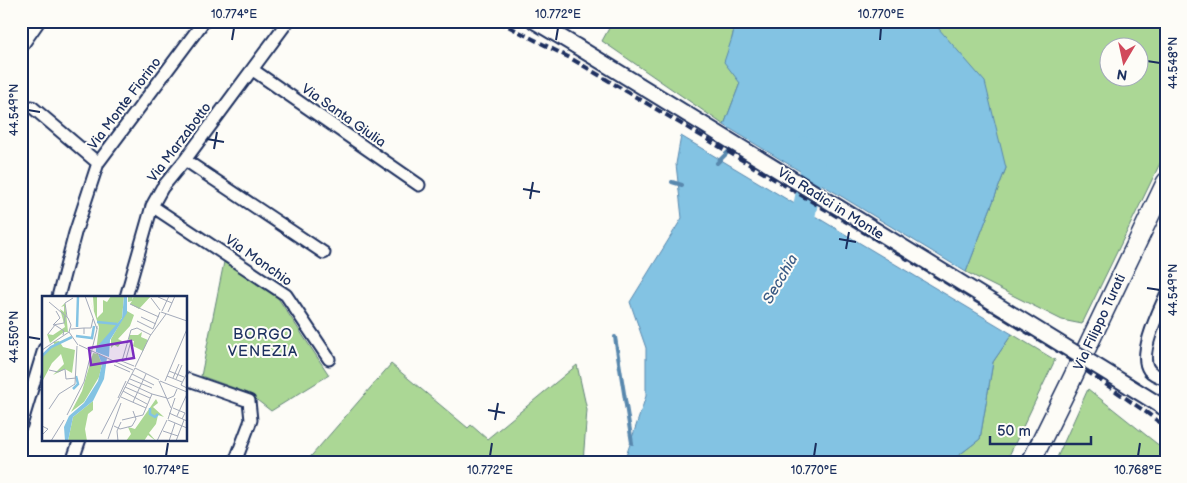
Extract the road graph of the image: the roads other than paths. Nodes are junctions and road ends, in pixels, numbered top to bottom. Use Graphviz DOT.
graph roads {
  1 [pos="40,21"];
  2 [pos="204,21"];
  3 [pos="288,21"];
  4 [pos="534,21"];
  5 [pos="21,46"];
  6 [pos="253,70"];
  7 [pos="32,107"];
  8 [pos="185,160"];
  9 [pos="98,163"];
  10 [pos="1166,182"];
  11 [pos="419,185"];
  12 [pos="152,206"];
  13 [pos="324,253"];
  14 [pos="1166,295"];
  15 [pos="58,296"];
  16 [pos="126,296"];
  17 [pos="42,356"];
  18 [pos="329,359"];
  19 [pos="1166,379"];
  20 [pos="188,380"];
  21 [pos="1166,409"];
  22 [pos="21,425"];
  23 [pos="80,440"];
  24 [pos="72,462"];
  25 [pos="235,462"];
  26 [pos="1031,462"];
  1 -- 5 [label="street"];
  2 -- 9 [label="street, Via Monte Fiorino"];
  3 -- 6 [label="street, Via Marzabotto"];
  4 -- 21 [label="street, Via Radici in Monte, bridge"];
  6 -- 8 [label="street, Via Marzabotto"];
  6 -- 11 [label="street, Via Santa Giulia"];
  7 -- 9 [label="street"];
  8 -- 12 [label="street, Via Marzabotto"];
  8 -- 13 [label="street"];
  9 -- 15 [label="street, Via Monte Fiorino"];
  10 -- 26 [label="main road, Via Filippo Turati"];
  12 -- 16 [label="street, Via Marzabotto"];
  12 -- 18 [label="street, Via Monchio"];
  14 -- 19 [label="street"];
  17 -- 22 [label="street"];
  20 -- 25 [label="street"];
  23 -- 24 [label="street"];
}
